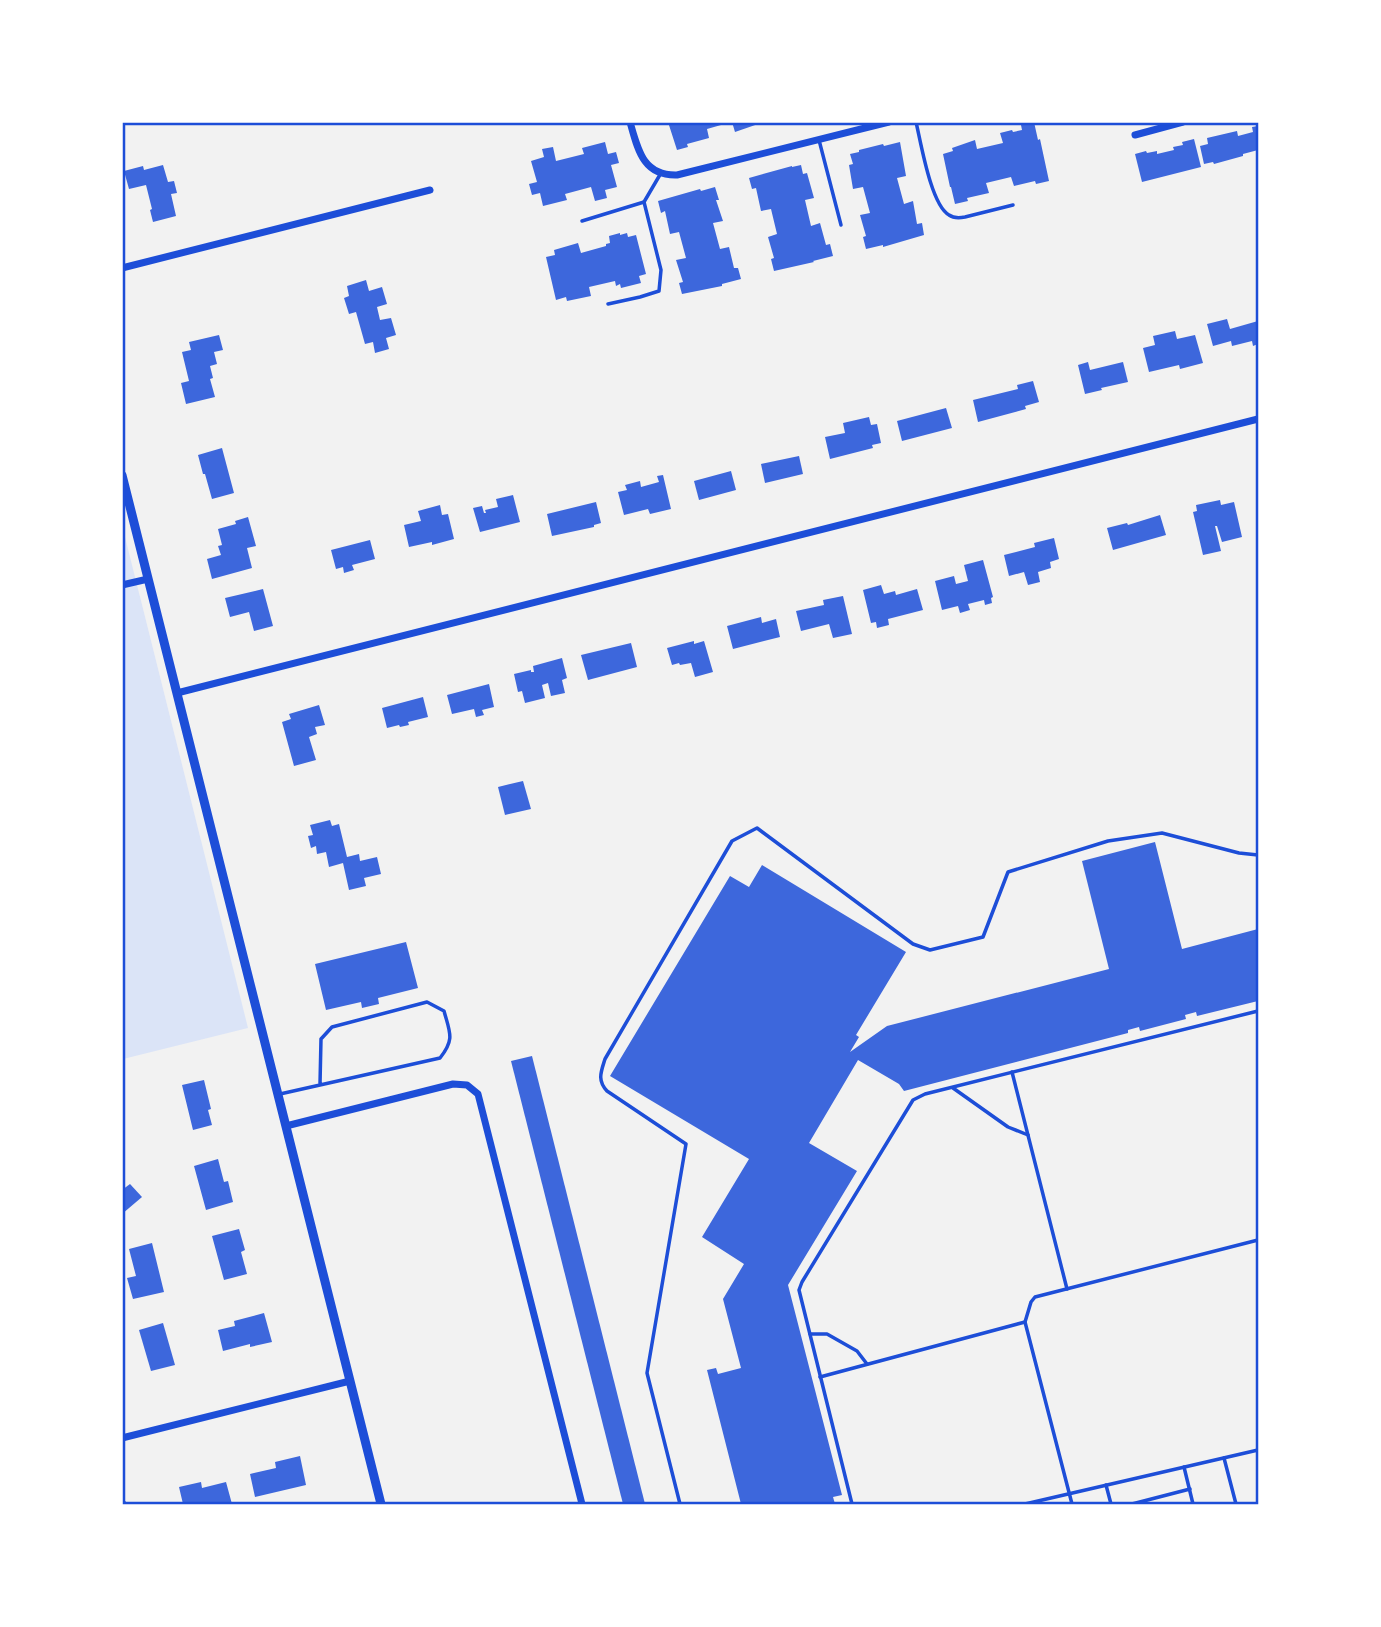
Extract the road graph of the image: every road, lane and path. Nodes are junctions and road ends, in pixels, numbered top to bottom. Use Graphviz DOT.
graph roads {
  1 [pos="631,122"];
  2 [pos="889,122"];
  3 [pos="916,122"];
  4 [pos="1183,122"];
  5 [pos="1135,135"];
  6 [pos="819,140"];
  7 [pos="661,173"];
  8 [pos="430,190"];
  9 [pos="644,202"];
  10 [pos="1013,205"];
  11 [pos="582,221"];
  12 [pos="841,225"];
  13 [pos="122,268"];
  14 [pos="608,303"];
  15 [pos="1258,419"];
  16 [pos="122,475"];
  17 [pos="148,579"];
  18 [pos="122,585"];
  19 [pos="177,693"];
  20 [pos="1258,855"];
  21 [pos="1258,1012"];
  22 [pos="1012,1072"];
  23 [pos="320,1084"];
  24 [pos="952,1087"];
  25 [pos="278,1095"];
  26 [pos="286,1126"];
  27 [pos="1028,1135"];
  28 [pos="1258,1240"];
  29 [pos="1067,1289"];
  30 [pos="1025,1322"];
  31 [pos="809,1334"];
  32 [pos="867,1364"];
  33 [pos="820,1377"];
  34 [pos="350,1381"];
  35 [pos="122,1438"];
  36 [pos="1258,1450"];
  37 [pos="1224,1458"];
  38 [pos="1184,1467"];
  39 [pos="1106,1485"];
  40 [pos="1189,1489"];
  41 [pos="1070,1493"];
  42 [pos="381,1504"];
  43 [pos="582,1504"];
  44 [pos="680,1504"];
  45 [pos="852,1504"];
  46 [pos="1025,1504"];
  47 [pos="1072,1504"];
  48 [pos="1111,1504"];
  49 [pos="1132,1504"];
  50 [pos="1194,1504"];
  51 [pos="1236,1504"];
  1 -- 7 [label="street"];
  2 -- 6 [label="street"];
  3 -- 10 [label="lane"];
  4 -- 5 [label="street"];
  6 -- 7 [label="street"];
  6 -- 12 [label="lane"];
  7 -- 9 [label="lane"];
  8 -- 13 [label="street"];
  9 -- 11 [label="lane"];
  9 -- 14 [label="lane"];
  15 -- 19 [label="street"];
  16 -- 17 [label="street"];
  17 -- 18 [label="street"];
  17 -- 19 [label="street"];
  19 -- 25 [label="street"];
  20 -- 44 [label="lane"];
  21 -- 22 [label="lane"];
  22 -- 24 [label="lane"];
  22 -- 27 [label="lane"];
  23 -- 23 [label="lane"];
  23 -- 25 [label="lane"];
  24 -- 27 [label="lane"];
  24 -- 31 [label="lane"];
  25 -- 26 [label="street"];
  26 -- 34 [label="street"];
  26 -- 43 [label="street"];
  27 -- 29 [label="lane"];
  28 -- 29 [label="lane"];
  29 -- 30 [label="lane"];
  30 -- 32 [label="lane"];
  30 -- 41 [label="lane"];
  31 -- 32 [label="lane"];
  31 -- 33 [label="lane"];
  32 -- 33 [label="lane"];
  33 -- 45 [label="lane"];
  34 -- 35 [label="street"];
  34 -- 42 [label="street"];
  36 -- 37 [label="lane"];
  37 -- 38 [label="lane"];
  37 -- 51 [label="lane"];
  38 -- 39 [label="lane"];
  38 -- 40 [label="lane"];
  39 -- 41 [label="lane"];
  39 -- 48 [label="lane"];
  40 -- 49 [label="lane"];
  40 -- 50 [label="lane"];
  41 -- 46 [label="lane"];
  41 -- 47 [label="lane"];
}
